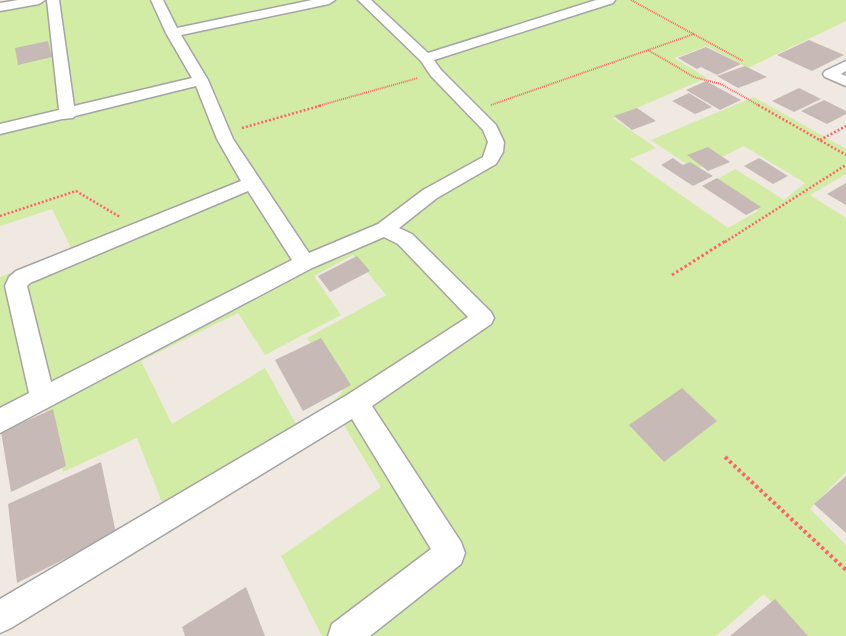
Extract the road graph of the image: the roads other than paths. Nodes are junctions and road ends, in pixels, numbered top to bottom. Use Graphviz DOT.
graph roads {
  1 [pos="39,0"];
  2 [pos="53,0"];
  3 [pos="157,0"];
  4 [pos="261,0"];
  5 [pos="329,0"];
  6 [pos="364,0"];
  7 [pos="609,0"];
  8 [pos="0,7"];
  9 [pos="269,12"];
  10 [pos="173,33"];
  11 [pos="426,58"];
  12 [pos="846,65"];
  13 [pos="200,80"];
  14 [pos="846,82"];
  15 [pos="67,114"];
  16 [pos="0,130"];
  17 [pos="252,183"];
  18 [pos="385,229"];
  19 [pos="305,263"];
  20 [pos="43,399"];
  21 [pos="356,403"];
  22 [pos="0,421"];
  23 [pos="0,617"];
  24 [pos="344,636"];
  1 -- 8 [label="street"];
  2 -- 15 [label="street"];
  3 -- 10 [label="street"];
  4 -- 9 [label="street"];
  5 -- 9 [label="street"];
  6 -- 11 [label="street"];
  7 -- 11 [label="street"];
  9 -- 10 [label="street"];
  10 -- 13 [label="street"];
  11 -- 18 [label="street"];
  12 -- 14 [label="street"];
  13 -- 15 [label="street"];
  13 -- 17 [label="street"];
  15 -- 16 [label="street"];
  17 -- 19 [label="street"];
  17 -- 20 [label="street"];
  18 -- 19 [label="street"];
  18 -- 21 [label="street"];
  19 -- 20 [label="street"];
  20 -- 22 [label="street"];
  21 -- 23 [label="street"];
  21 -- 24 [label="street"];
}
